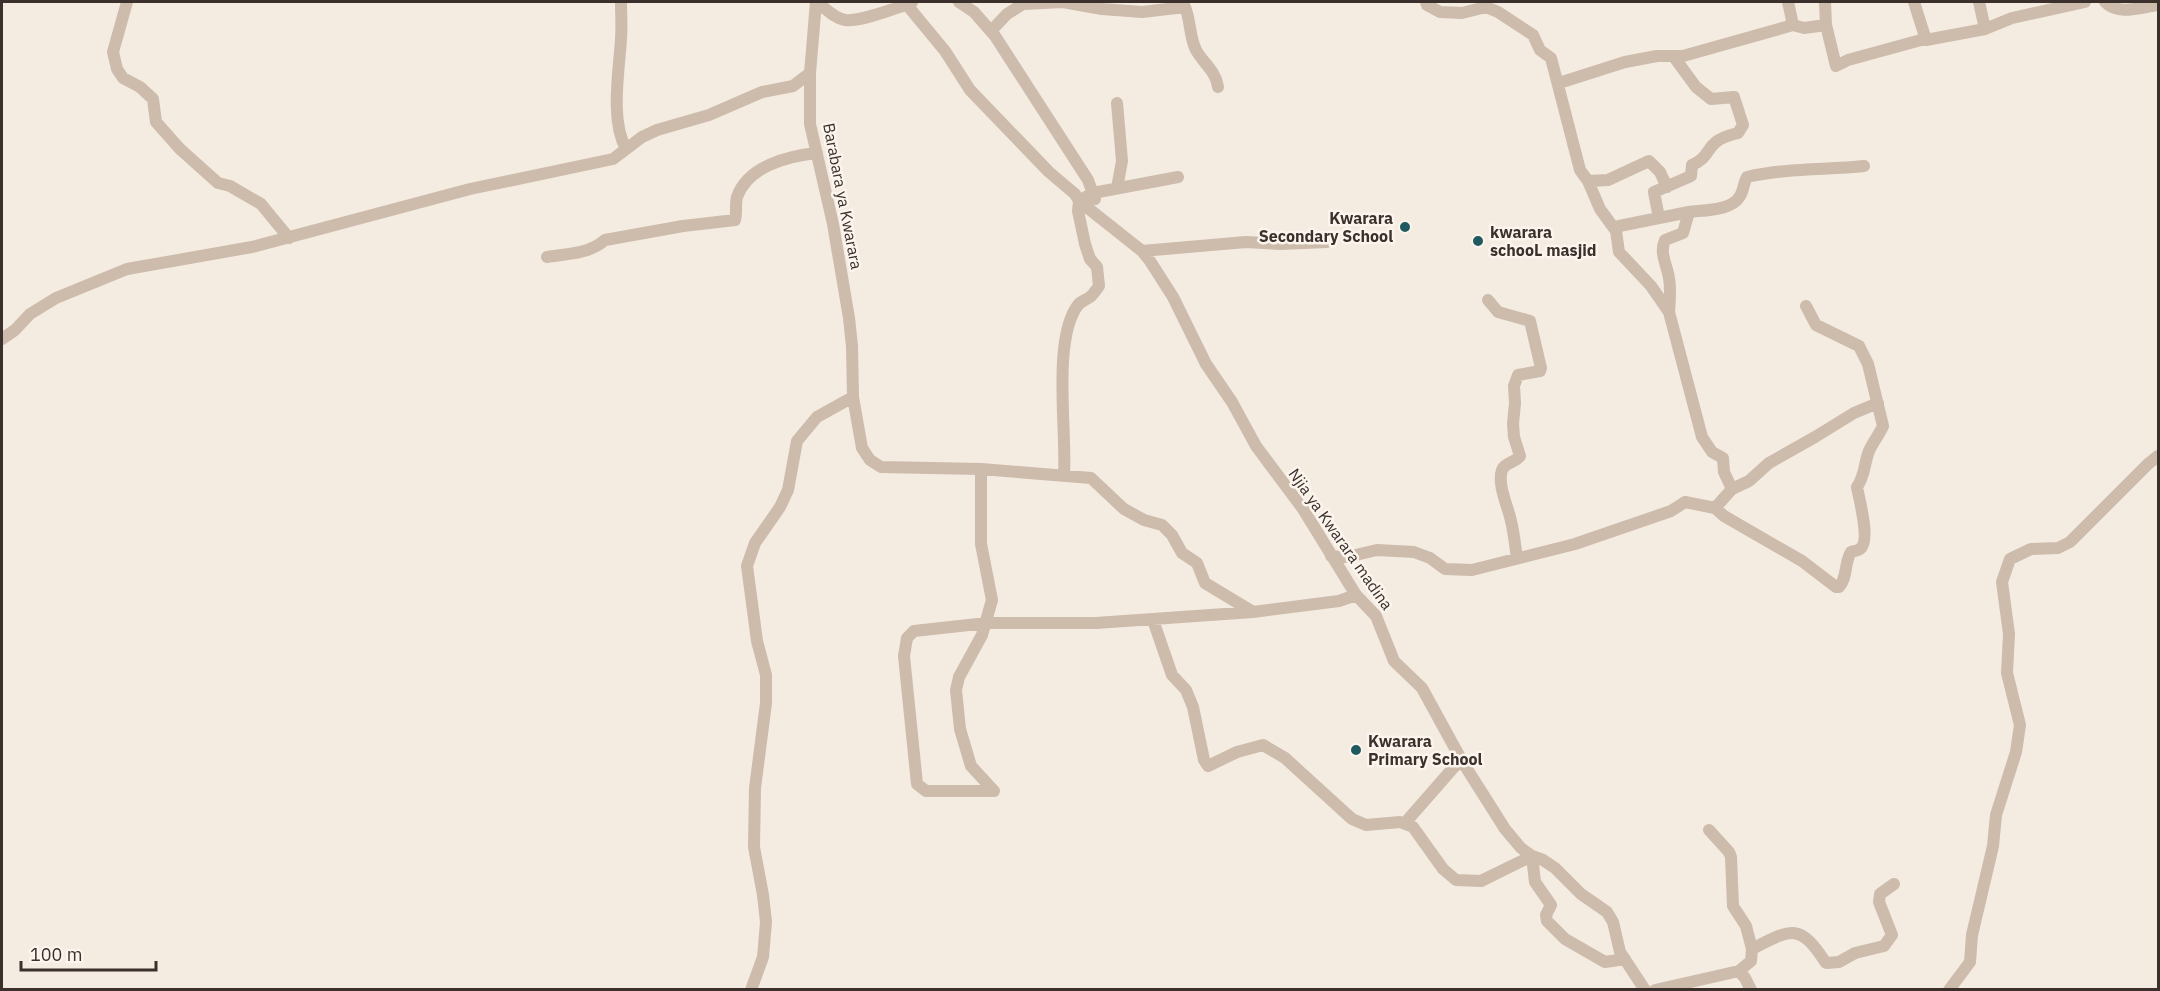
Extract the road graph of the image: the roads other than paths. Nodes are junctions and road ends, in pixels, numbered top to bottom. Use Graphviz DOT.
graph roads {
  1 [pos="127,2"];
  2 [pos="621,2"];
  3 [pos="816,2"];
  4 [pos="959,2"];
  5 [pos="1426,2"];
  6 [pos="1788,2"];
  7 [pos="1825,2"];
  8 [pos="1914,2"];
  9 [pos="1979,2"];
  10 [pos="2085,2"];
  11 [pos="2105,2"];
  12 [pos="909,3"];
  13 [pos="2158,5"];
  14 [pos="1500,7"];
  15 [pos="1793,25"];
  16 [pos="1826,25"];
  17 [pos="1985,29"];
  18 [pos="991,31"];
  19 [pos="1926,40"];
  20 [pos="1674,57"];
  21 [pos="810,72"];
  22 [pos="1559,83"];
  23 [pos="1218,87"];
  24 [pos="1117,103"];
  25 [pos="626,149"];
  26 [pos="817,153"];
  27 [pos="1864,166"];
  28 [pos="1178,177"];
  29 [pos="1588,181"];
  30 [pos="1667,186"];
  31 [pos="1117,188"];
  32 [pos="1093,193"];
  33 [pos="1079,201"];
  34 [pos="1689,212"];
  35 [pos="1099,216"];
  36 [pos="1659,218"];
  37 [pos="1616,232"];
  38 [pos="289,238"];
  39 [pos="1327,242"];
  40 [pos="1142,251"];
  41 [pos="547,257"];
  42 [pos="1488,300"];
  43 [pos="1806,306"];
  44 [pos="1669,312"];
  45 [pos="2,339"];
  46 [pos="852,397"];
  47 [pos="1878,403"];
  48 [pos="2158,456"];
  49 [pos="981,469"];
  50 [pos="1064,475"];
  51 [pos="1732,489"];
  52 [pos="1715,508"];
  53 [pos="1331,556"];
  54 [pos="1517,558"];
  55 [pos="1356,595"];
  56 [pos="1253,612"];
  57 [pos="1153,620"];
  58 [pos="987,623"];
  59 [pos="1462,761"];
  60 [pos="1405,823"];
  61 [pos="1709,830"];
  62 [pos="1532,856"];
  63 [pos="1894,884"];
  64 [pos="1752,949"];
  65 [pos="1625,959"];
  66 [pos="1739,971"];
  67 [pos="751,990"];
  68 [pos="1645,990"];
  69 [pos="1655,990"];
  70 [pos="1751,990"];
  71 [pos="1948,990"];
  1 -- 38 [label="street"];
  2 -- 25 [label="street"];
  3 -- 12 [label="street"];
  3 -- 21 [label="street, Barabara ya Kwarara"];
  4 -- 18 [label="street"];
  5 -- 14 [label="street"];
  6 -- 15 [label="street"];
  7 -- 16 [label="street"];
  8 -- 19 [label="street"];
  9 -- 17 [label="street"];
  10 -- 17 [label="street"];
  11 -- 13 [label="street"];
  12 -- 33 [label="street"];
  14 -- 22 [label="street"];
  15 -- 16 [label="street"];
  15 -- 20 [label="street"];
  16 -- 19 [label="street"];
  17 -- 19 [label="street"];
  18 -- 23 [label="street"];
  18 -- 32 [label="street"];
  20 -- 22 [label="street"];
  20 -- 30 [label="street"];
  21 -- 25 [label="street"];
  21 -- 26 [label="street, Barabara ya Kwarara"];
  22 -- 29 [label="street"];
  24 -- 31 [label="street"];
  25 -- 38 [label="street"];
  26 -- 41 [label="street"];
  26 -- 46 [label="street, Barabara ya Kwarara"];
  27 -- 34 [label="street"];
  28 -- 31 [label="street"];
  29 -- 30 [label="street"];
  29 -- 37 [label="street"];
  30 -- 36 [label="street"];
  31 -- 32 [label="street"];
  32 -- 33 [label="street"];
  32 -- 35 [label="street"];
  33 -- 35 [label="street"];
  33 -- 50 [label="street"];
  34 -- 36 [label="street"];
  34 -- 44 [label="street"];
  35 -- 40 [label="street"];
  36 -- 37 [label="street"];
  37 -- 44 [label="street"];
  38 -- 45 [label="street"];
  39 -- 40 [label="street"];
  40 -- 53 [label="street, Njia ya Kwarara madina"];
  42 -- 54 [label="street"];
  43 -- 47 [label="street"];
  44 -- 51 [label="street"];
  46 -- 49 [label="street, Barabara ya Kwarara"];
  46 -- 67 [label="street"];
  47 -- 51 [label="street"];
  47 -- 52 [label="street"];
  48 -- 71 [label="street"];
  49 -- 50 [label="street, Barabara ya Kwarara"];
  49 -- 58 [label="street"];
  50 -- 56 [label="street, Barabara ya Kwarara"];
  51 -- 52 [label="street"];
  52 -- 54 [label="street"];
  53 -- 54 [label="street"];
  53 -- 55 [label="street, Njia ya Kwarara madina"];
  55 -- 56 [label="street"];
  55 -- 59 [label="street, Njia ya Kwarara madina"];
  56 -- 57 [label="street"];
  57 -- 58 [label="street"];
  57 -- 60 [label="street"];
  58 -- 58 [label="street"];
  59 -- 60 [label="street"];
  59 -- 62 [label="street, Njia ya Kwarara madina"];
  60 -- 62 [label="street"];
  61 -- 64 [label="street"];
  62 -- 65 [label="street, Njia ya Kwarara madina"];
  62 -- 65 [label="street"];
  63 -- 64 [label="street"];
  64 -- 66 [label="street"];
  65 -- 68 [label="street, Njia ya Kwarara madina"];
  66 -- 69 [label="street"];
  66 -- 70 [label="street"];
}
